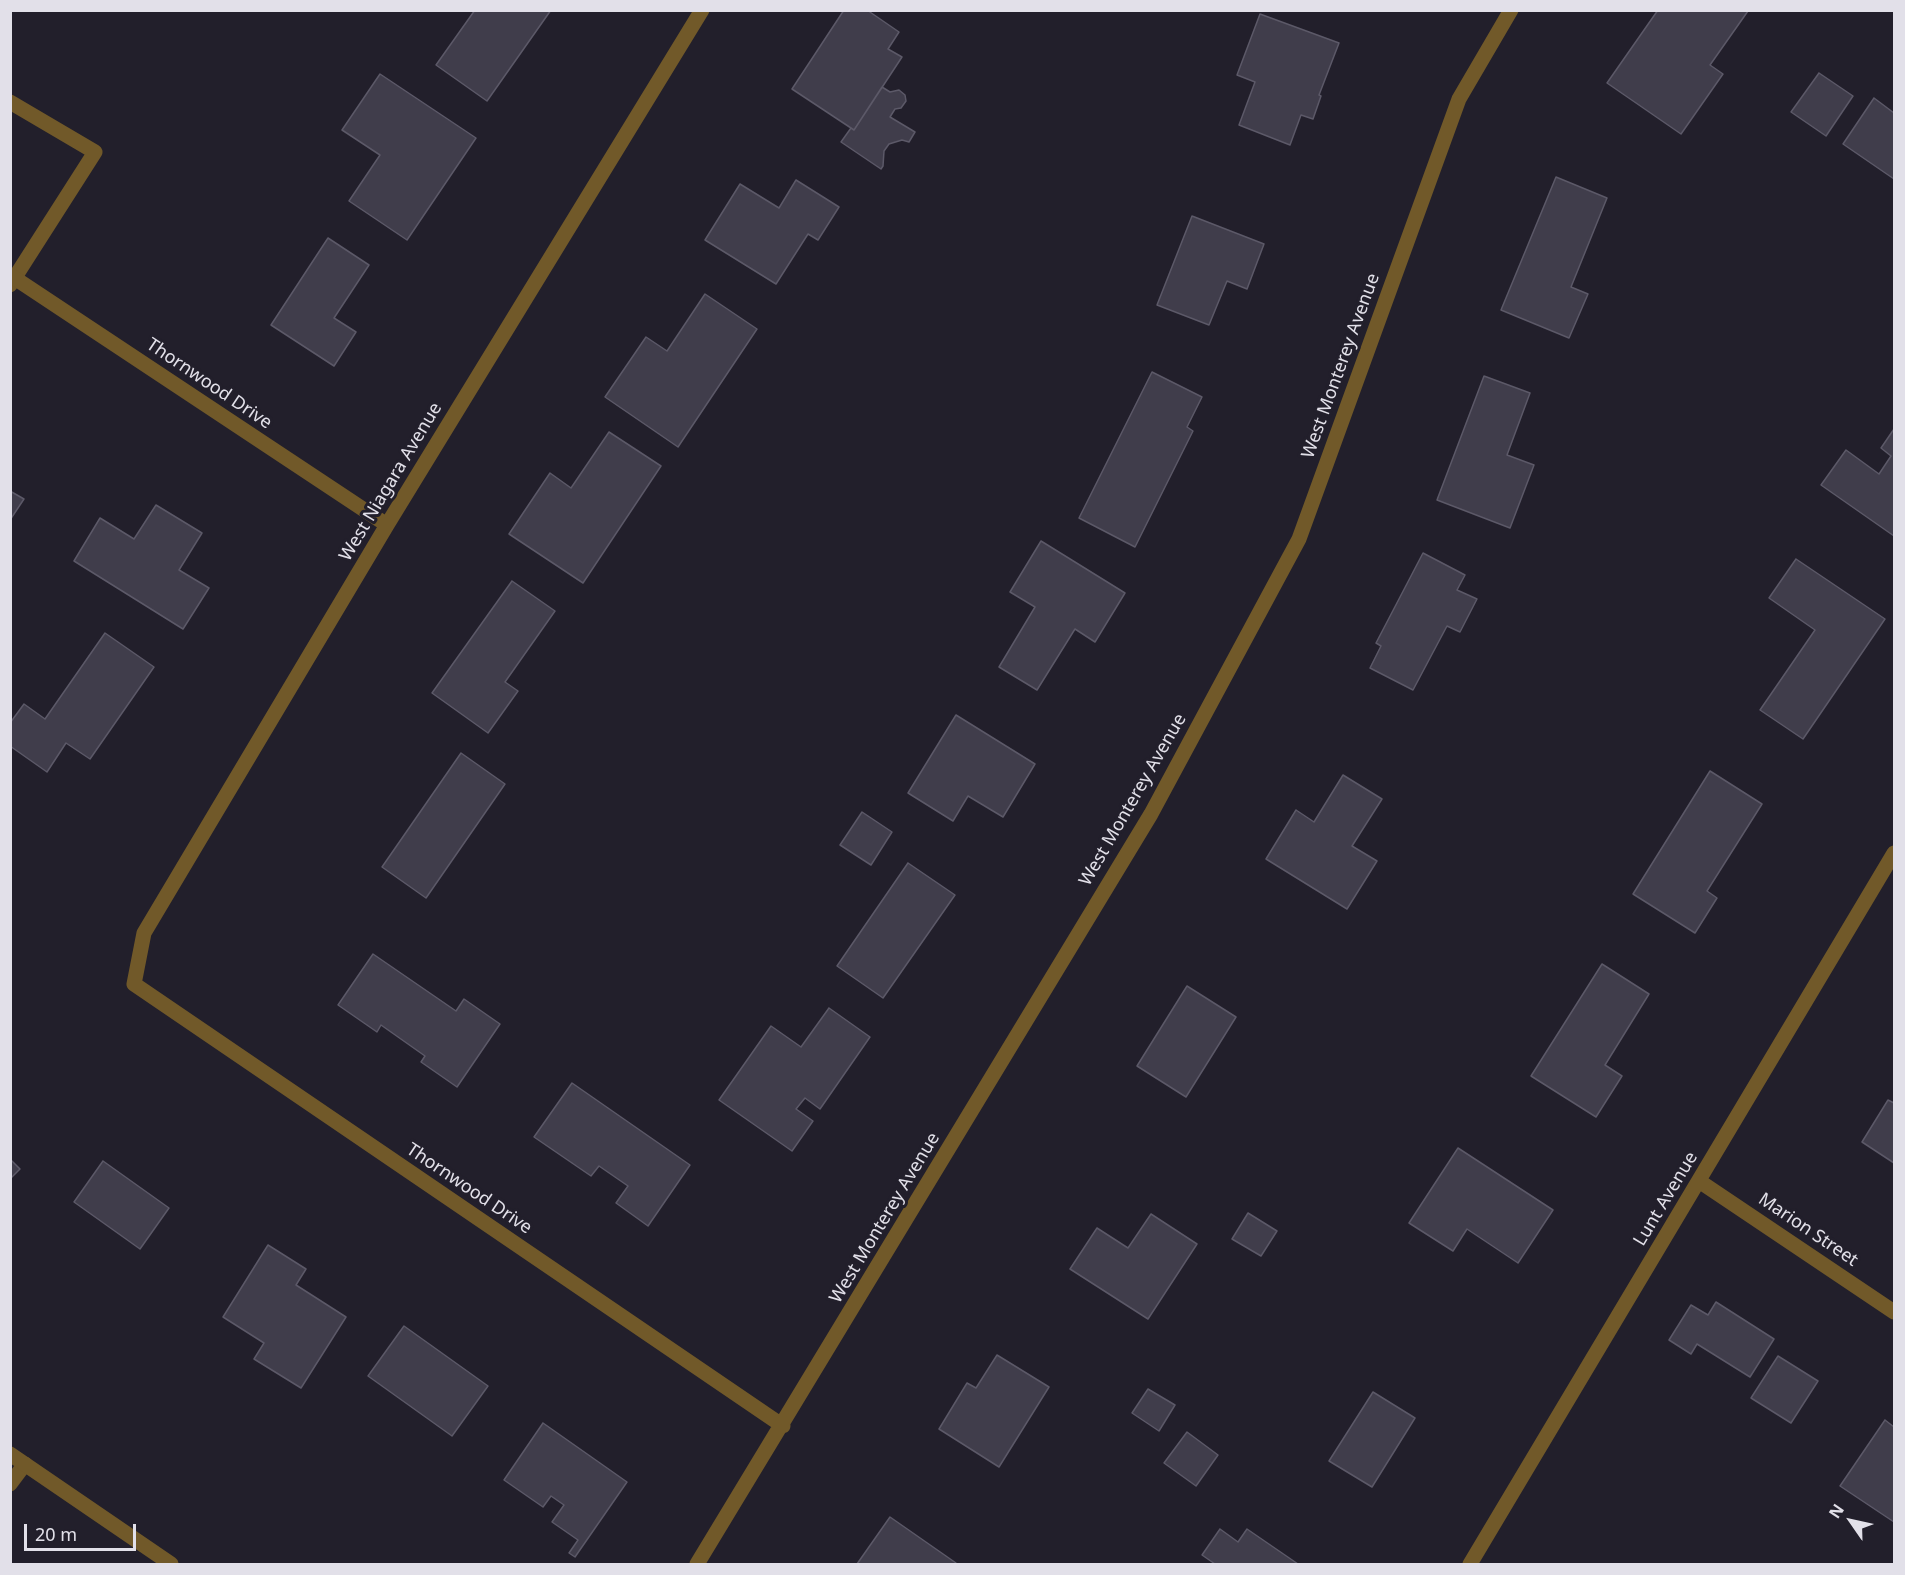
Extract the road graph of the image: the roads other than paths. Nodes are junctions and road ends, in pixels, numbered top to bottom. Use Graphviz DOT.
graph roads {
  1 [pos="702,10"];
  2 [pos="1511,10"];
  3 [pos="10,102"];
  4 [pos="12,279"];
  5 [pos="387,525"];
  6 [pos="1894,854"];
  7 [pos="134,984"];
  8 [pos="1699,1181"];
  9 [pos="1894,1312"];
  10 [pos="783,1426"];
  11 [pos="10,1454"];
  12 [pos="25,1464"];
  13 [pos="10,1484"];
  14 [pos="167,1563"];
  15 [pos="698,1564"];
  16 [pos="1470,1564"];
  1 -- 5 [label="street, West Niagara Avenue"];
  2 -- 10 [label="street, West Monterey Avenue"];
  3 -- 4 [label="street"];
  4 -- 5 [label="street, Thornwood Drive"];
  5 -- 7 [label="street, West Niagara Avenue"];
  6 -- 8 [label="street, Lunt Avenue"];
  7 -- 10 [label="street, Thornwood Drive"];
  8 -- 9 [label="street, Marion Street"];
  8 -- 16 [label="street, Lunt Avenue"];
  10 -- 15 [label="street, West Monterey Avenue"];
  11 -- 12 [label="street"];
  12 -- 13 [label="street"];
  12 -- 14 [label="street"];
}
